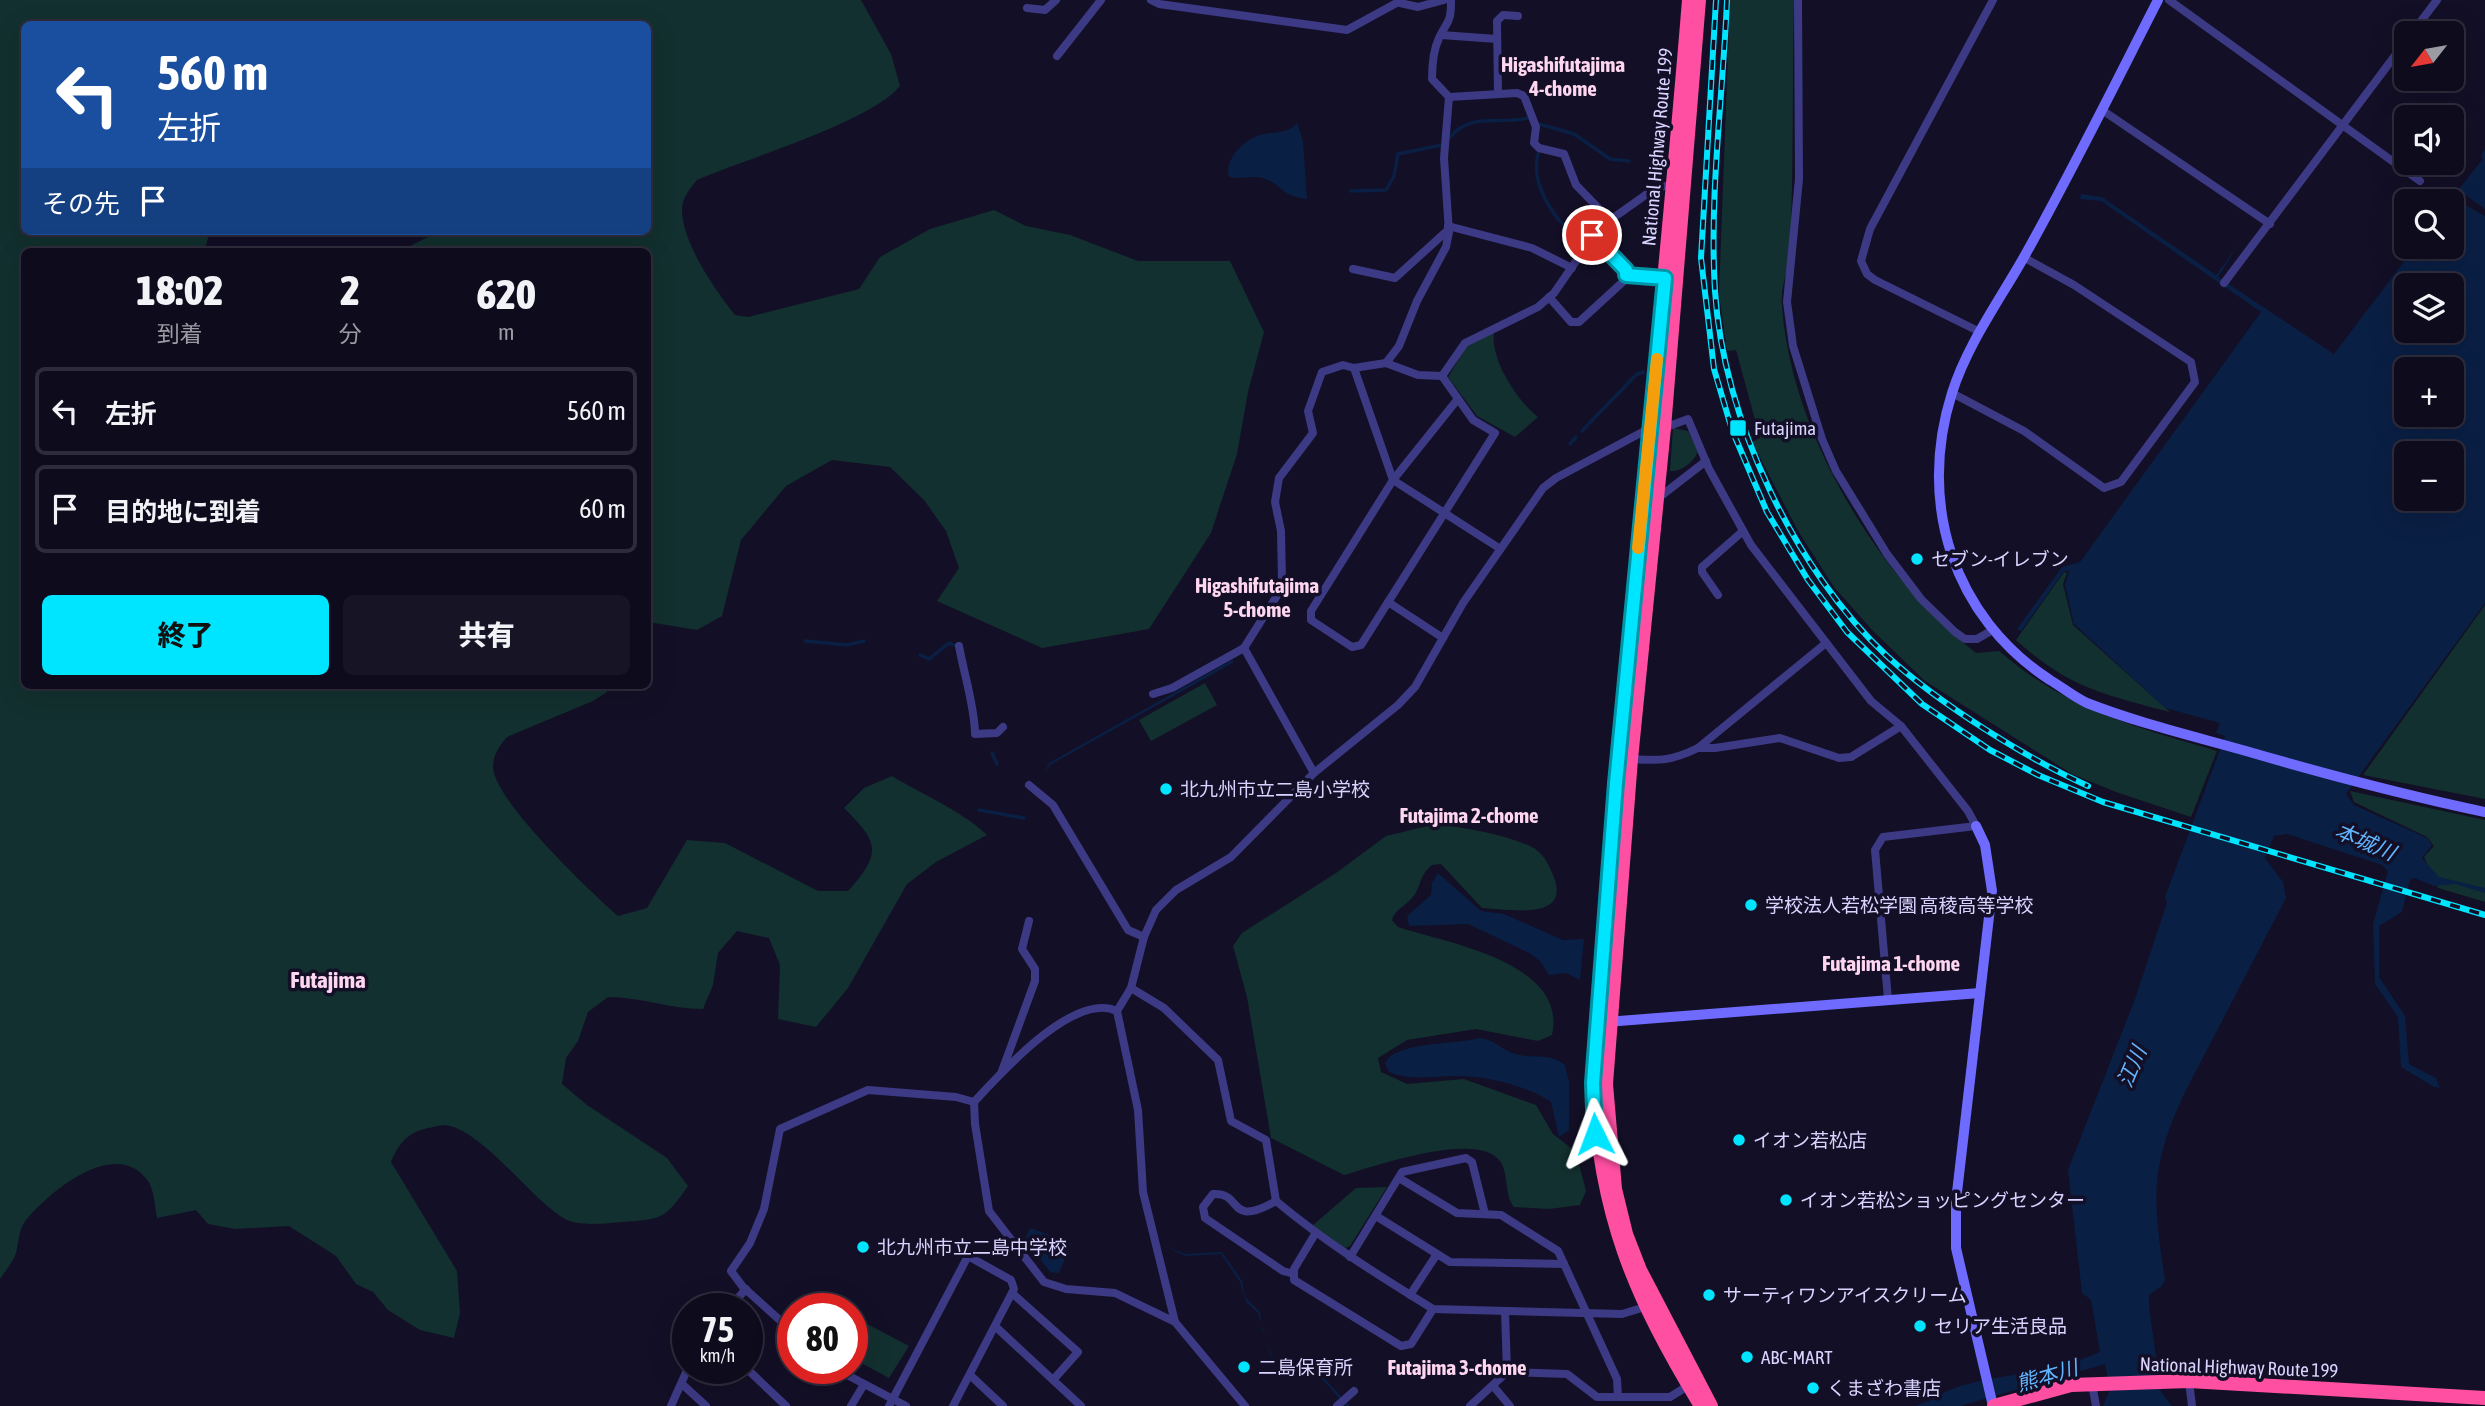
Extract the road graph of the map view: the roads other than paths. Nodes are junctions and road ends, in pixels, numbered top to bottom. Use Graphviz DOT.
graph roads {
  1 [pos="1056,0"];
  2 [pos="1101,0"];
  3 [pos="1444,0"];
  4 [pos="1451,0"];
  5 [pos="1689,0"];
  6 [pos="1699,0"];
  7 [pos="1798,0"];
  8 [pos="1993,0"];
  9 [pos="2158,0"];
  10 [pos="2169,0"];
  11 [pos="2437,0"];
  12 [pos="1157,1"];
  13 [pos="1401,1"];
  14 [pos="1027,8"];
  15 [pos="1518,16"];
  16 [pos="2421,21"];
  17 [pos="1441,35"];
  18 [pos="1497,40"];
  19 [pos="1057,55"];
  20 [pos="2394,57"];
  21 [pos="1498,94"];
  22 [pos="1449,97"];
  23 [pos="2102,110"];
  24 [pos="2344,125"];
  25 [pos="2420,181"];
  26 [pos="1680,182"];
  27 [pos="1610,220"];
  28 [pos="2270,224"];
  29 [pos="1448,228"];
  30 [pos="1592,235"];
  31 [pos="2023,257"];
  32 [pos="1572,268"];
  33 [pos="1353,269"];
  34 [pos="1626,275"];
  35 [pos="1665,278"];
  36 [pos="2224,283"];
  37 [pos="1549,297"];
  38 [pos="1980,332"];
  39 [pos="1386,363"];
  40 [pos="1354,368"];
  41 [pos="1442,376"];
  42 [pos="1951,393"];
  43 [pos="1457,400"];
  44 [pos="1657,428"];
  45 [pos="1706,461"];
  46 [pos="1392,480"];
  47 [pos="1657,499"];
  48 [pos="1443,512"];
  49 [pos="1743,531"];
  50 [pos="1499,548"];
  51 [pos="1718,595"];
  52 [pos="1388,602"];
  53 [pos="1991,631"];
  54 [pos="1443,638"];
  55 [pos="1826,643"];
  56 [pos="959,646"];
  57 [pos="1244,648"];
  58 [pos="1153,694"];
  59 [pos="1901,726"];
  60 [pos="1003,727"];
  61 [pos="1698,748"];
  62 [pos="1631,759"];
  63 [pos="1314,773"];
  64 [pos="1029,785"];
  65 [pos="2485,812"];
  66 [pos="1976,826"];
  67 [pos="1029,921"];
  68 [pos="1144,937"];
  69 [pos="1131,988"];
  70 [pos="1980,993"];
  71 [pos="1888,999"];
  72 [pos="1117,1011"];
  73 [pos="1603,1021"];
  74 [pos="1002,1072"];
  75 [pos="974,1102"];
  76 [pos="1399,1178"];
  77 [pos="1276,1201"];
  78 [pos="1485,1214"];
  79 [pos="1376,1216"];
  80 [pos="1315,1234"];
  81 [pos="1437,1254"];
  82 [pos="1350,1257"];
  83 [pos="1564,1264"];
  84 [pos="1294,1274"];
  85 [pos="746,1289"];
  86 [pos="742,1293"];
  87 [pos="1012,1293"];
  88 [pos="1410,1295"];
  89 [pos="1645,1307"];
  90 [pos="1433,1309"];
  91 [pos="1505,1311"];
  92 [pos="1586,1312"];
  93 [pos="777,1317"];
  94 [pos="1175,1322"];
  95 [pos="996,1328"];
  96 [pos="1507,1373"];
  97 [pos="970,1376"];
  98 [pos="1052,1380"];
  99 [pos="2185,1381"];
  100 [pos="1693,1383"];
  101 [pos="682,1384"];
  102 [pos="763,1384"];
  103 [pos="860,1384"];
  104 [pos="2095,1384"];
  105 [pos="863,1386"];
  106 [pos="1494,1387"];
  107 [pos="1354,1391"];
  108 [pos="1618,1397"];
  109 [pos="2485,1398"];
  110 [pos="891,1402"];
  111 [pos="671,1406"];
  112 [pos="706,1406"];
  113 [pos="786,1406"];
  114 [pos="851,1406"];
  115 [pos="906,1406"];
  116 [pos="953,1406"];
  117 [pos="1003,1406"];
  118 [pos="1081,1406"];
  119 [pos="1245,1406"];
  120 [pos="1337,1406"];
  121 [pos="1470,1406"];
  122 [pos="1510,1406"];
  123 [pos="1701,1406"];
  124 [pos="1711,1406"];
  125 [pos="1994,1406"];
  126 [pos="2096,1406"];
  127 [pos="2192,1406"];
  1 -- 14 [label="street"];
  2 -- 19 [label="street"];
  3 -- 13 [label="street"];
  4 -- 17 [label="street"];
  5 -- 26 [label="highway, National Highway Route 199"];
  6 -- 26 [label="highway, National Highway Route 199"];
  7 -- 53 [label="street"];
  8 -- 38 [label="street"];
  9 -- 23 [label="street"];
  10 -- 24 [label="street"];
  11 -- 16 [label="street"];
  12 -- 13 [label="street"];
  15 -- 18 [label="street"];
  17 -- 18 [label="street"];
  17 -- 22 [label="street"];
  18 -- 21 [label="street"];
  20 -- 24 [label="street"];
  21 -- 22 [label="street"];
  21 -- 27 [label="street"];
  22 -- 29 [label="street"];
  23 -- 28 [label="street"];
  23 -- 31 [label="street"];
  24 -- 25 [label="street"];
  24 -- 28 [label="street"];
  26 -- 27 [label="street"];
  26 -- 35 [label="highway, National Highway Route 199"];
  26 -- 44 [label="highway, National Highway Route 199"];
  27 -- 30 [label="street"];
  28 -- 36 [label="street"];
  29 -- 32 [label="street"];
  29 -- 33 [label="street"];
  29 -- 39 [label="street"];
  30 -- 32 [label="street"];
  30 -- 34 [label="street"];
  31 -- 38 [label="street"];
  31 -- 42 [label="street"];
  32 -- 37 [label="street"];
  34 -- 35 [label="street"];
  34 -- 37 [label="street"];
  35 -- 44 [label="highway, National Highway Route 199"];
  37 -- 41 [label="street"];
  38 -- 42 [label="street"];
  39 -- 40 [label="street"];
  39 -- 41 [label="street"];
  40 -- 46 [label="street"];
  40 -- 57 [label="street"];
  41 -- 43 [label="street"];
  42 -- 53 [label="street"];
  43 -- 46 [label="street"];
  43 -- 48 [label="street"];
  44 -- 45 [label="street"];
  44 -- 47 [label="highway, National Highway Route 199"];
  44 -- 50 [label="street"];
  44 -- 73 [label="highway, National Highway Route 199"];
  45 -- 47 [label="street"];
  45 -- 49 [label="street"];
  46 -- 48 [label="street"];
  46 -- 52 [label="street"];
  47 -- 62 [label="highway, National Highway Route 199"];
  48 -- 50 [label="street"];
  48 -- 52 [label="street"];
  49 -- 51 [label="street"];
  49 -- 55 [label="street"];
  50 -- 54 [label="street"];
  52 -- 54 [label="street"];
  53 -- 65 [label="street"];
  54 -- 63 [label="street"];
  55 -- 59 [label="street"];
  55 -- 61 [label="street"];
  56 -- 60 [label="street"];
  57 -- 58 [label="street"];
  57 -- 63 [label="street"];
  59 -- 61 [label="street"];
  59 -- 66 [label="street"];
  61 -- 62 [label="street"];
  62 -- 73 [label="highway, National Highway Route 199"];
  63 -- 68 [label="street"];
  64 -- 68 [label="street"];
  66 -- 70 [label="street"];
  66 -- 71 [label="street"];
  67 -- 74 [label="street"];
  68 -- 69 [label="street"];
  69 -- 72 [label="street"];
  69 -- 77 [label="street"];
  70 -- 71 [label="street"];
  70 -- 125 [label="street"];
  71 -- 73 [label="street"];
  72 -- 74 [label="street"];
  72 -- 94 [label="street"];
  73 -- 89 [label="highway, National Highway Route 199"];
  73 -- 100 [label="highway, National Highway Route 199"];
  74 -- 75 [label="street"];
  75 -- 85 [label="street"];
  75 -- 94 [label="street"];
  76 -- 78 [label="street"];
  76 -- 78 [label="street"];
  76 -- 79 [label="street"];
  77 -- 80 [label="street"];
  77 -- 84 [label="street"];
  78 -- 83 [label="street"];
  79 -- 81 [label="street"];
  79 -- 82 [label="street"];
  80 -- 82 [label="street"];
  80 -- 84 [label="street"];
  81 -- 83 [label="street"];
  81 -- 88 [label="street"];
  82 -- 88 [label="street"];
  83 -- 92 [label="street"];
  84 -- 90 [label="street"];
  85 -- 86 [label="street"];
  85 -- 93 [label="street"];
  87 -- 95 [label="street"];
  87 -- 98 [label="street"];
  87 -- 110 [label="street"];
  88 -- 90 [label="street"];
  89 -- 92 [label="street"];
  89 -- 100 [label="highway, National Highway Route 199"];
  90 -- 91 [label="street"];
  91 -- 92 [label="street"];
  91 -- 96 [label="street"];
  92 -- 108 [label="street"];
  94 -- 119 [label="street"];
  95 -- 97 [label="street"];
  95 -- 98 [label="street"];
  96 -- 106 [label="street"];
  96 -- 108 [label="street"];
  97 -- 116 [label="street"];
  97 -- 117 [label="street"];
  98 -- 118 [label="street"];
  99 -- 104 [label="highway, National Highway Route 199"];
  99 -- 109 [label="highway, National Highway Route 199"];
  99 -- 127 [label="street"];
  100 -- 108 [label="street"];
  100 -- 123 [label="highway, National Highway Route 199"];
  100 -- 124 [label="highway, National Highway Route 199"];
  101 -- 111 [label="street"];
  101 -- 112 [label="street"];
  102 -- 113 [label="street"];
  103 -- 105 [label="street"];
  104 -- 125 [label="highway, National Highway Route 199"];
  104 -- 126 [label="street"];
  105 -- 110 [label="street"];
  105 -- 114 [label="street"];
  106 -- 121 [label="street"];
  106 -- 122 [label="street"];
  107 -- 120 [label="street"];
  110 -- 115 [label="street"];
}
